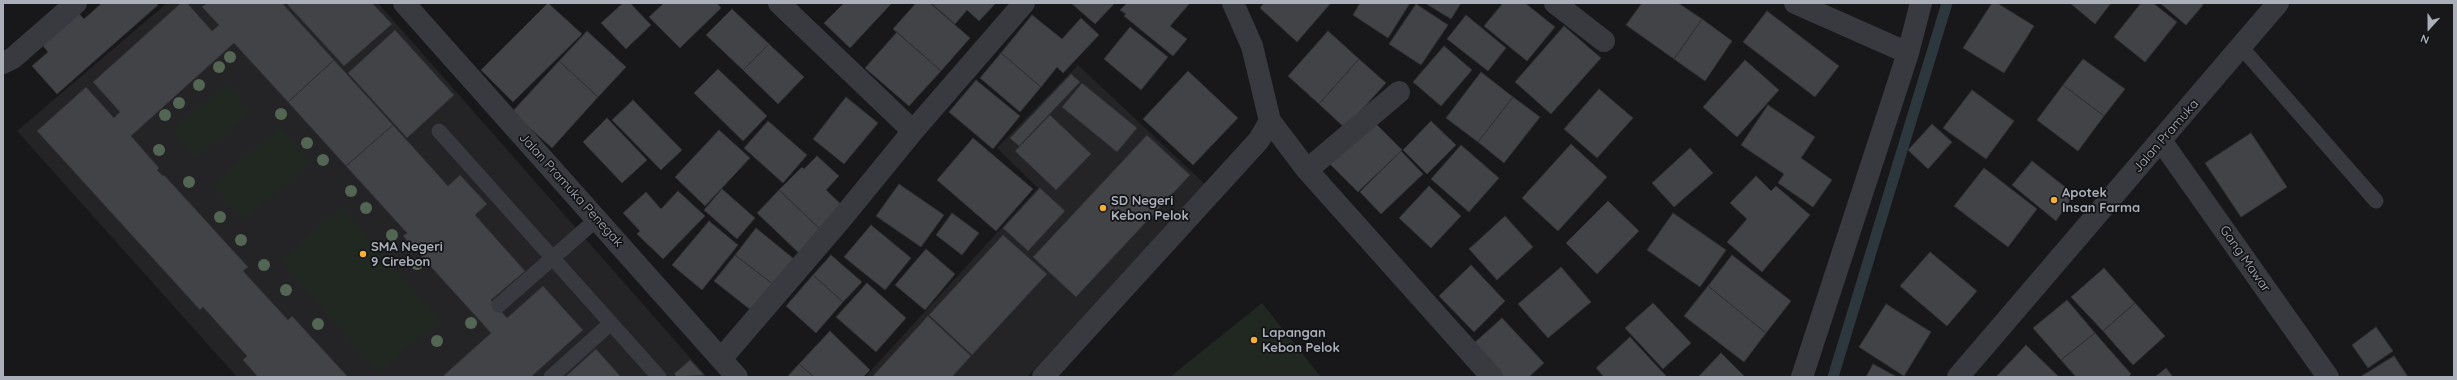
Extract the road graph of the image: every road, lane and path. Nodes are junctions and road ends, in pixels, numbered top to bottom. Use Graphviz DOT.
graph roads {
  1 [pos="76,3"];
  2 [pos="404,3"];
  3 [pos="779,3"];
  4 [pos="1024,3"];
  5 [pos="1233,3"];
  6 [pos="1555,3"];
  7 [pos="1794,3"];
  8 [pos="1921,3"];
  9 [pos="2278,3"];
  10 [pos="1604,40"];
  11 [pos="2242,48"];
  12 [pos="1908,53"];
  13 [pos="3,63"];
  14 [pos="1399,92"];
  15 [pos="1270,121"];
  16 [pos="439,131"];
  17 [pos="913,131"];
  18 [pos="2162,142"];
  19 [pos="1307,170"];
  20 [pos="2376,201"];
  21 [pos="597,219"];
  22 [pos="552,258"];
  23 [pos="499,304"];
  24 [pos="610,323"];
  25 [pos="721,359"];
  26 [pos="551,377"];
  27 [pos="659,377"];
  28 [pos="737,377"];
  29 [pos="1043,377"];
  30 [pos="1492,377"];
  31 [pos="1802,377"];
  32 [pos="1958,377"];
  33 [pos="2328,377"];
  1 -- 13 [label="street"];
  2 -- 21 [label="street, Jalan Pramuka Penegak"];
  3 -- 17 [label="street"];
  4 -- 17 [label="street"];
  5 -- 15 [label="street"];
  6 -- 10 [label="street"];
  7 -- 12 [label="street"];
  8 -- 12 [label="street"];
  9 -- 11 [label="street, Jalan Pramuka"];
  11 -- 18 [label="street, Jalan Pramuka"];
  11 -- 20 [label="lane"];
  12 -- 31 [label="street"];
  14 -- 19 [label="street"];
  15 -- 19 [label="street"];
  15 -- 29 [label="street"];
  16 -- 22 [label="lane"];
  17 -- 25 [label="street"];
  18 -- 32 [label="street, Jalan Pramuka"];
  18 -- 33 [label="street, Gang Mawar"];
  19 -- 30 [label="street"];
  21 -- 22 [label="lane"];
  21 -- 25 [label="street, Jalan Pramuka Penegak"];
  22 -- 23 [label="lane"];
  22 -- 24 [label="lane"];
  24 -- 26 [label="lane"];
  24 -- 27 [label="lane"];
  25 -- 28 [label="street, Jalan Pramuka Penegak"];
}
